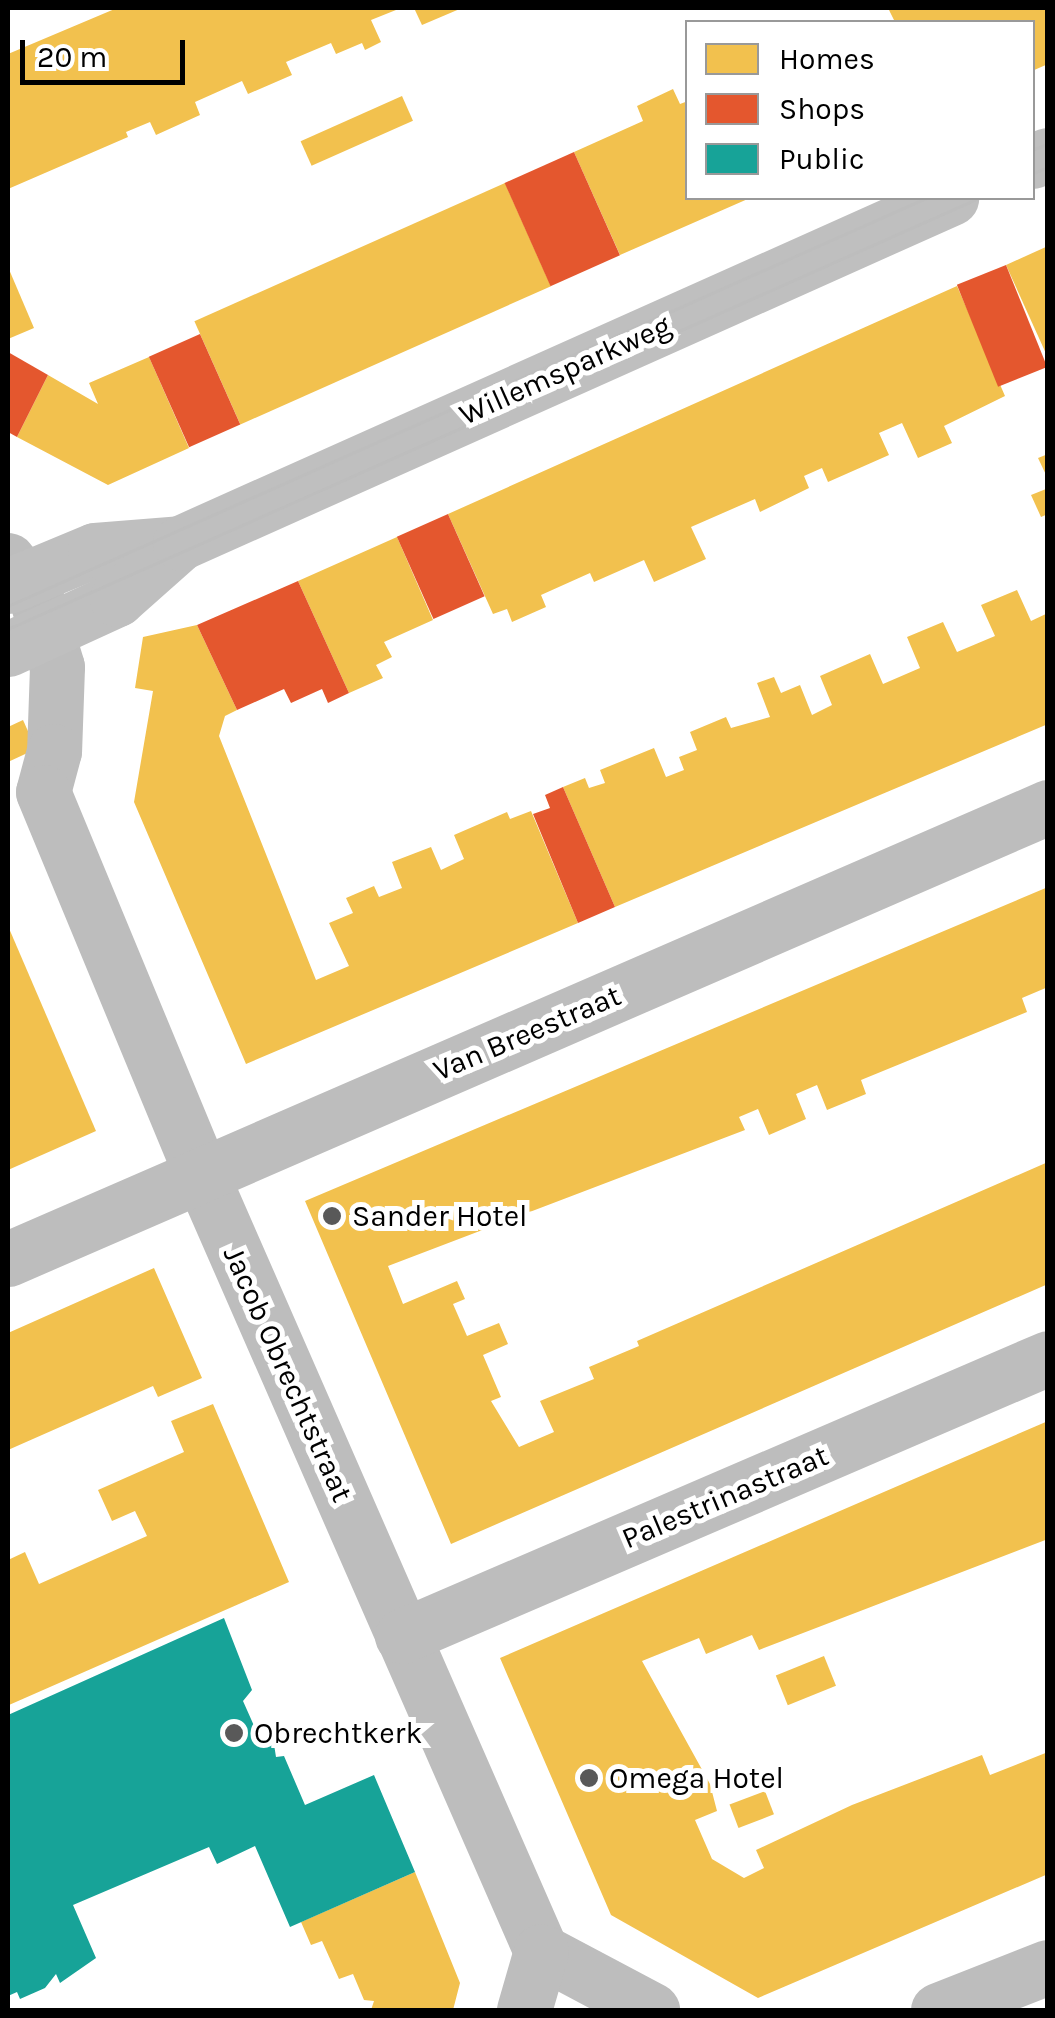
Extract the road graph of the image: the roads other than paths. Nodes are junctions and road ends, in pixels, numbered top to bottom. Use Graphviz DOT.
graph roads {
  1 [pos="947,200"];
  2 [pos="180,543"];
  3 [pos="14,574"];
  4 [pos="28,640"];
  5 [pos="25,786"];
  6 [pos="1048,808"];
  7 [pos="201,1174"];
  8 [pos="8,1259"];
  9 [pos="1048,1358"];
  10 [pos="402,1636"];
  11 [pos="541,1952"];
  12 [pos="1048,1966"];
  13 [pos="524,2010"];
  14 [pos="547,2010"];
  15 [pos="588,2010"];
  16 [pos="652,2010"];
  17 [pos="938,2010"];
  1 -- 2 [label="street, Willemsparkweg"];
  2 -- 3 [label="street, Willemsparkweg"];
  2 -- 4 [label="street, Willemsparkweg"];
  3 -- 4 [label="street, Jacob Obrechtstraat"];
  4 -- 5 [label="street, Jacob Obrechtstraat"];
  5 -- 7 [label="street, Jacob Obrechtstraat"];
  6 -- 7 [label="street, Van Breestraat"];
  7 -- 8 [label="street, Van Breestraat"];
  7 -- 10 [label="street, Jacob Obrechtstraat"];
  9 -- 10 [label="street, Palestrinastraat"];
  10 -- 11 [label="street, Jacob Obrechtstraat"];
  11 -- 13 [label="street"];
  11 -- 16 [label="street"];
  12 -- 17 [label="street"];
  14 -- 15 [label="street"];
}
